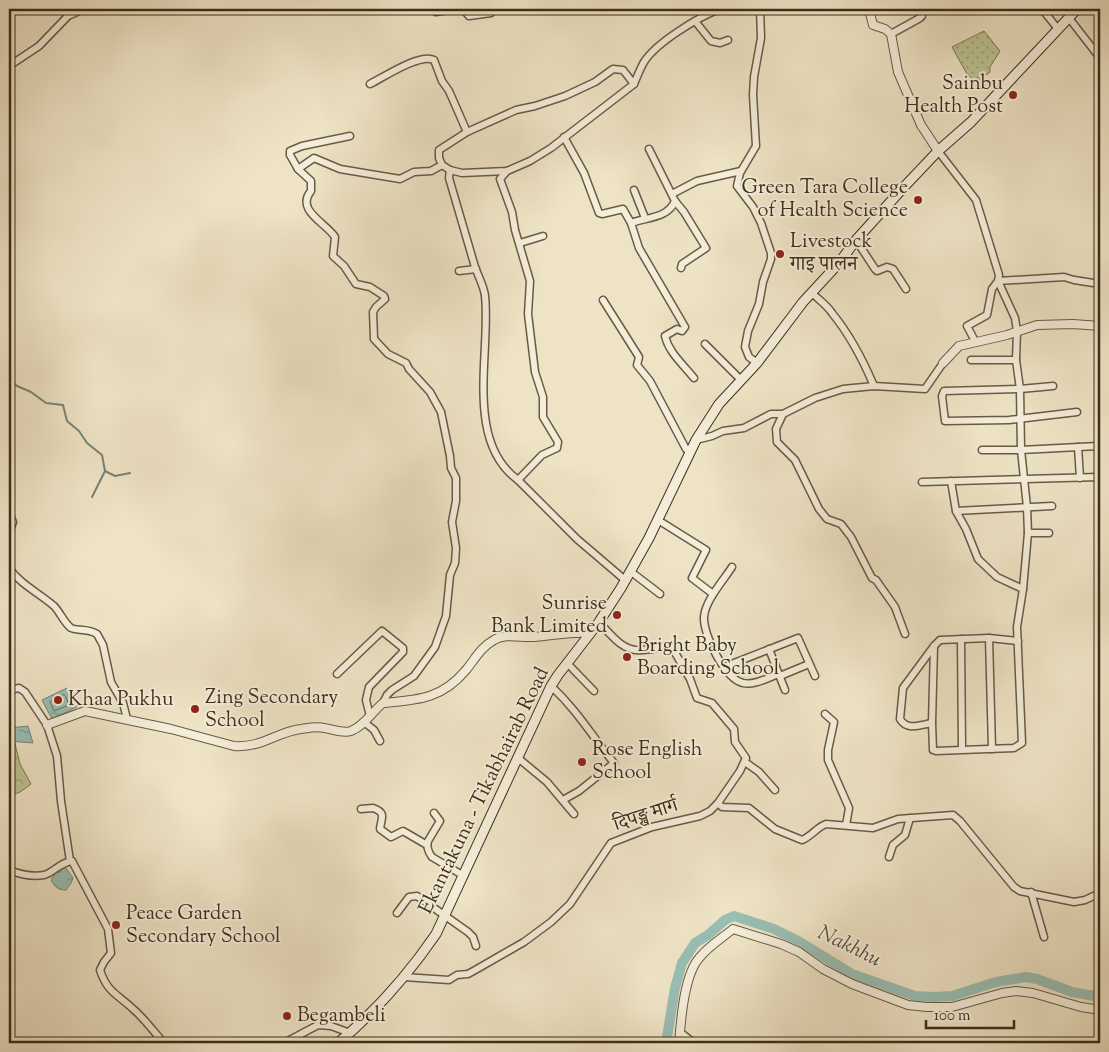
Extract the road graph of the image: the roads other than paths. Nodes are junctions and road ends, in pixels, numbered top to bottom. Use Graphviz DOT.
graph roads {
  1 [pos="84,9"];
  2 [pos="433,9"];
  3 [pos="453,9"];
  4 [pos="463,9"];
  5 [pos="720,9"];
  6 [pos="760,9"];
  7 [pos="869,9"];
  8 [pos="920,9"];
  9 [pos="1042,9"];
  10 [pos="1077,9"];
  11 [pos="708,11"];
  12 [pos="491,13"];
  13 [pos="1069,18"];
  14 [pos="695,21"];
  15 [pos="1058,29"];
  16 [pos="892,34"];
  17 [pos="728,40"];
  18 [pos="1100,58"];
  19 [pos="9,66"];
  20 [pos="370,84"];
  21 [pos="634,84"];
  22 [pos="467,132"];
  23 [pos="350,136"];
  24 [pos="564,137"];
  25 [pos="649,149"];
  26 [pos="938,151"];
  27 [pos="442,165"];
  28 [pos="298,168"];
  29 [pos="450,170"];
  30 [pos="507,171"];
  31 [pos="741,171"];
  32 [pos="634,190"];
  33 [pos="673,198"];
  34 [pos="645,218"];
  35 [pos="631,223"];
  36 [pos="543,236"];
  37 [pos="856,240"];
  38 [pos="520,243"];
  39 [pos="476,268"];
  40 [pos="681,268"];
  41 [pos="459,271"];
  42 [pos="998,281"];
  43 [pos="1100,284"];
  44 [pos="906,289"];
  45 [pos="812,293"];
  46 [pos="603,300"];
  47 [pos="1100,326"];
  48 [pos="1017,331"];
  49 [pos="975,341"];
  50 [pos="705,344"];
  51 [pos="971,360"];
  52 [pos="1016,360"];
  53 [pos="757,363"];
  54 [pos="944,363"];
  55 [pos="694,378"];
  56 [pos="741,380"];
  57 [pos="874,386"];
  58 [pos="1053,386"];
  59 [pos="1020,389"];
  60 [pos="1077,412"];
  61 [pos="783,414"];
  62 [pos="1020,419"];
  63 [pos="696,440"];
  64 [pos="1098,446"];
  65 [pos="1078,447"];
  66 [pos="982,450"];
  67 [pos="1021,450"];
  68 [pos="689,452"];
  69 [pos="1098,477"];
  70 [pos="1080,478"];
  71 [pos="1023,479"];
  72 [pos="518,480"];
  73 [pos="952,481"];
  74 [pos="922,482"];
  75 [pos="1052,506"];
  76 [pos="1027,507"];
  77 [pos="956,511"];
  78 [pos="9,513"];
  79 [pos="658,520"];
  80 [pos="9,533"];
  81 [pos="1028,533"];
  82 [pos="1049,533"];
  83 [pos="732,567"];
  84 [pos="9,568"];
  85 [pos="630,571"];
  86 [pos="11,576"];
  87 [pos="625,580"];
  88 [pos="1023,589"];
  89 [pos="660,594"];
  90 [pos="713,594"];
  91 [pos="599,622"];
  92 [pos="590,633"];
  93 [pos="905,634"];
  94 [pos="961,638"];
  95 [pos="989,638"];
  96 [pos="1018,641"];
  97 [pos="934,646"];
  98 [pos="769,649"];
  99 [pos="567,663"];
  100 [pos="809,664"];
  101 [pos="724,667"];
  102 [pos="337,674"];
  103 [pos="780,675"];
  104 [pos="815,676"];
  105 [pos="551,686"];
  106 [pos="10,689"];
  107 [pos="785,690"];
  108 [pos="594,691"];
  109 [pos="383,703"];
  110 [pos="825,714"];
  111 [pos="127,719"];
  112 [pos="367,719"];
  113 [pos="932,723"];
  114 [pos="48,726"];
  115 [pos="380,741"];
  116 [pos="992,748"];
  117 [pos="962,749"];
  118 [pos="518,758"];
  119 [pos="745,762"];
  120 [pos="775,790"];
  121 [pos="563,800"];
  122 [pos="718,803"];
  123 [pos="360,810"];
  124 [pos="434,813"];
  125 [pos="574,814"];
  126 [pos="910,818"];
  127 [pos="846,825"];
  128 [pos="427,845"];
  129 [pos="890,857"];
  130 [pos="72,862"];
  131 [pos="9,870"];
  132 [pos="464,876"];
  133 [pos="1031,892"];
  134 [pos="1100,893"];
  135 [pos="397,913"];
  136 [pos="445,916"];
  137 [pos="1044,937"];
  138 [pos="476,946"];
  139 [pos="404,977"];
  140 [pos="1100,1010"];
  141 [pos="680,1032"];
  142 [pos="350,1033"];
  143 [pos="164,1043"];
  144 [pos="284,1043"];
  145 [pos="338,1043"];
  146 [pos="679,1043"];
  147 [pos="694,1043"];
  1 -- 19 [label="street"];
  2 -- 3 [label="street"];
  4 -- 12 [label="street"];
  5 -- 11 [label="street"];
  6 -- 31 [label="street"];
  7 -- 16 [label="street"];
  8 -- 16 [label="street"];
  9 -- 15 [label="street"];
  10 -- 13 [label="main road, Ekantakuna - Tikabhairab Road"];
  11 -- 14 [label="street"];
  13 -- 15 [label="main road, Ekantakuna - Tikabhairab Road"];
  13 -- 18 [label="street"];
  14 -- 17 [label="street"];
  14 -- 21 [label="street"];
  15 -- 26 [label="main road, Ekantakuna - Tikabhairab Road"];
  16 -- 26 [label="street"];
  20 -- 22 [label="street"];
  21 -- 22 [label="street"];
  21 -- 24 [label="street"];
  22 -- 27 [label="street"];
  23 -- 28 [label="street"];
  24 -- 30 [label="street"];
  24 -- 35 [label="street"];
  25 -- 33 [label="street"];
  26 -- 37 [label="main road, Ekantakuna - Tikabhairab Road"];
  26 -- 42 [label="street"];
  27 -- 28 [label="street"];
  27 -- 29 [label="street"];
  28 -- 109 [label="street"];
  29 -- 30 [label="street"];
  29 -- 39 [label="street"];
  30 -- 38 [label="street"];
  31 -- 33 [label="street"];
  31 -- 53 [label="street"];
  32 -- 34 [label="street"];
  33 -- 34 [label="street"];
  33 -- 40 [label="street"];
  34 -- 35 [label="street"];
  35 -- 55 [label="street"];
  36 -- 38 [label="street"];
  37 -- 44 [label="street"];
  37 -- 45 [label="main road, Ekantakuna - Tikabhairab Road"];
  38 -- 72 [label="street"];
  39 -- 41 [label="street"];
  39 -- 72 [label="street"];
  42 -- 43 [label="street"];
  42 -- 48 [label="street"];
  42 -- 49 [label="street"];
  45 -- 53 [label="main road, Ekantakuna - Tikabhairab Road"];
  45 -- 57 [label="street"];
  46 -- 68 [label="street"];
  47 -- 48 [label="street"];
  48 -- 49 [label="street"];
  48 -- 52 [label="street"];
  49 -- 54 [label="street"];
  50 -- 56 [label="street"];
  51 -- 52 [label="street"];
  52 -- 59 [label="street"];
  53 -- 56 [label="main road, Ekantakuna - Tikabhairab Road"];
  54 -- 57 [label="street"];
  56 -- 63 [label="main road, Ekantakuna - Tikabhairab Road"];
  57 -- 61 [label="street"];
  58 -- 59 [label="street"];
  59 -- 62 [label="street"];
  59 -- 62 [label="street"];
  60 -- 62 [label="street"];
  61 -- 63 [label="street"];
  61 -- 93 [label="street"];
  62 -- 67 [label="street"];
  63 -- 68 [label="main road, Ekantakuna - Tikabhairab Road"];
  64 -- 65 [label="street"];
  65 -- 67 [label="street"];
  65 -- 70 [label="street"];
  66 -- 67 [label="street"];
  67 -- 71 [label="street"];
  68 -- 79 [label="main road, Ekantakuna - Tikabhairab Road"];
  69 -- 70 [label="street"];
  70 -- 71 [label="street"];
  71 -- 73 [label="street"];
  71 -- 76 [label="street"];
  72 -- 87 [label="street"];
  73 -- 74 [label="street"];
  73 -- 77 [label="street"];
  75 -- 76 [label="street"];
  76 -- 77 [label="street"];
  76 -- 81 [label="street"];
  77 -- 88 [label="street"];
  78 -- 80 [label="street"];
  79 -- 85 [label="main road, Ekantakuna - Tikabhairab Road"];
  79 -- 90 [label="street"];
  81 -- 82 [label="street"];
  81 -- 88 [label="street"];
  83 -- 90 [label="street"];
  84 -- 86 [label="street"];
  85 -- 87 [label="main road, Ekantakuna - Tikabhairab Road"];
  85 -- 89 [label="street"];
  86 -- 111 [label="street"];
  87 -- 91 [label="main road, Ekantakuna - Tikabhairab Road"];
  88 -- 96 [label="street"];
  90 -- 101 [label="street"];
  91 -- 92 [label="main road, Ekantakuna - Tikabhairab Road"];
  91 -- 119 [label="street"];
  92 -- 99 [label="main road, Ekantakuna - Tikabhairab Road"];
  92 -- 109 [label="street"];
  94 -- 95 [label="street"];
  94 -- 97 [label="street"];
  94 -- 117 [label="street"];
  95 -- 96 [label="street"];
  95 -- 116 [label="street"];
  96 -- 116 [label="street"];
  97 -- 113 [label="street"];
  97 -- 113 [label="street"];
  98 -- 100 [label="street"];
  98 -- 101 [label="street"];
  98 -- 103 [label="street"];
  99 -- 105 [label="main road, Ekantakuna - Tikabhairab Road"];
  99 -- 108 [label="street"];
  100 -- 103 [label="street"];
  100 -- 104 [label="street"];
  101 -- 103 [label="street"];
  102 -- 112 [label="street"];
  103 -- 107 [label="street"];
  105 -- 118 [label="main road, Ekantakuna - Tikabhairab Road"];
  105 -- 121 [label="street"];
  106 -- 114 [label="street"];
  109 -- 112 [label="street"];
  110 -- 127 [label="street"];
  111 -- 112 [label="street"];
  111 -- 114 [label="street"];
  112 -- 115 [label="street"];
  113 -- 117 [label="street"];
  114 -- 130 [label="street"];
  116 -- 117 [label="street"];
  118 -- 121 [label="street"];
  118 -- 132 [label="main road, Ekantakuna - Tikabhairab Road"];
  119 -- 120 [label="street"];
  119 -- 122 [label="street"];
  121 -- 125 [label="street"];
  122 -- 127 [label="street"];
  122 -- 139 [label="street, दिपङ्ख मार्ग"];
  123 -- 128 [label="street"];
  124 -- 128 [label="street"];
  126 -- 127 [label="street"];
  126 -- 129 [label="street"];
  126 -- 133 [label="street"];
  128 -- 132 [label="street"];
  130 -- 131 [label="street"];
  130 -- 143 [label="street"];
  132 -- 136 [label="main road, Ekantakuna - Tikabhairab Road"];
  133 -- 134 [label="street"];
  133 -- 137 [label="street"];
  135 -- 136 [label="street"];
  136 -- 138 [label="street"];
  136 -- 139 [label="main road, Ekantakuna - Tikabhairab Road"];
  139 -- 142 [label="main road, Ekantakuna - Tikabhairab Road"];
  140 -- 141 [label="street"];
  141 -- 146 [label="street"];
  141 -- 147 [label="street"];
  142 -- 144 [label="street"];
  142 -- 145 [label="main road, Ekantakuna - Tikabhairab Road"];
}
